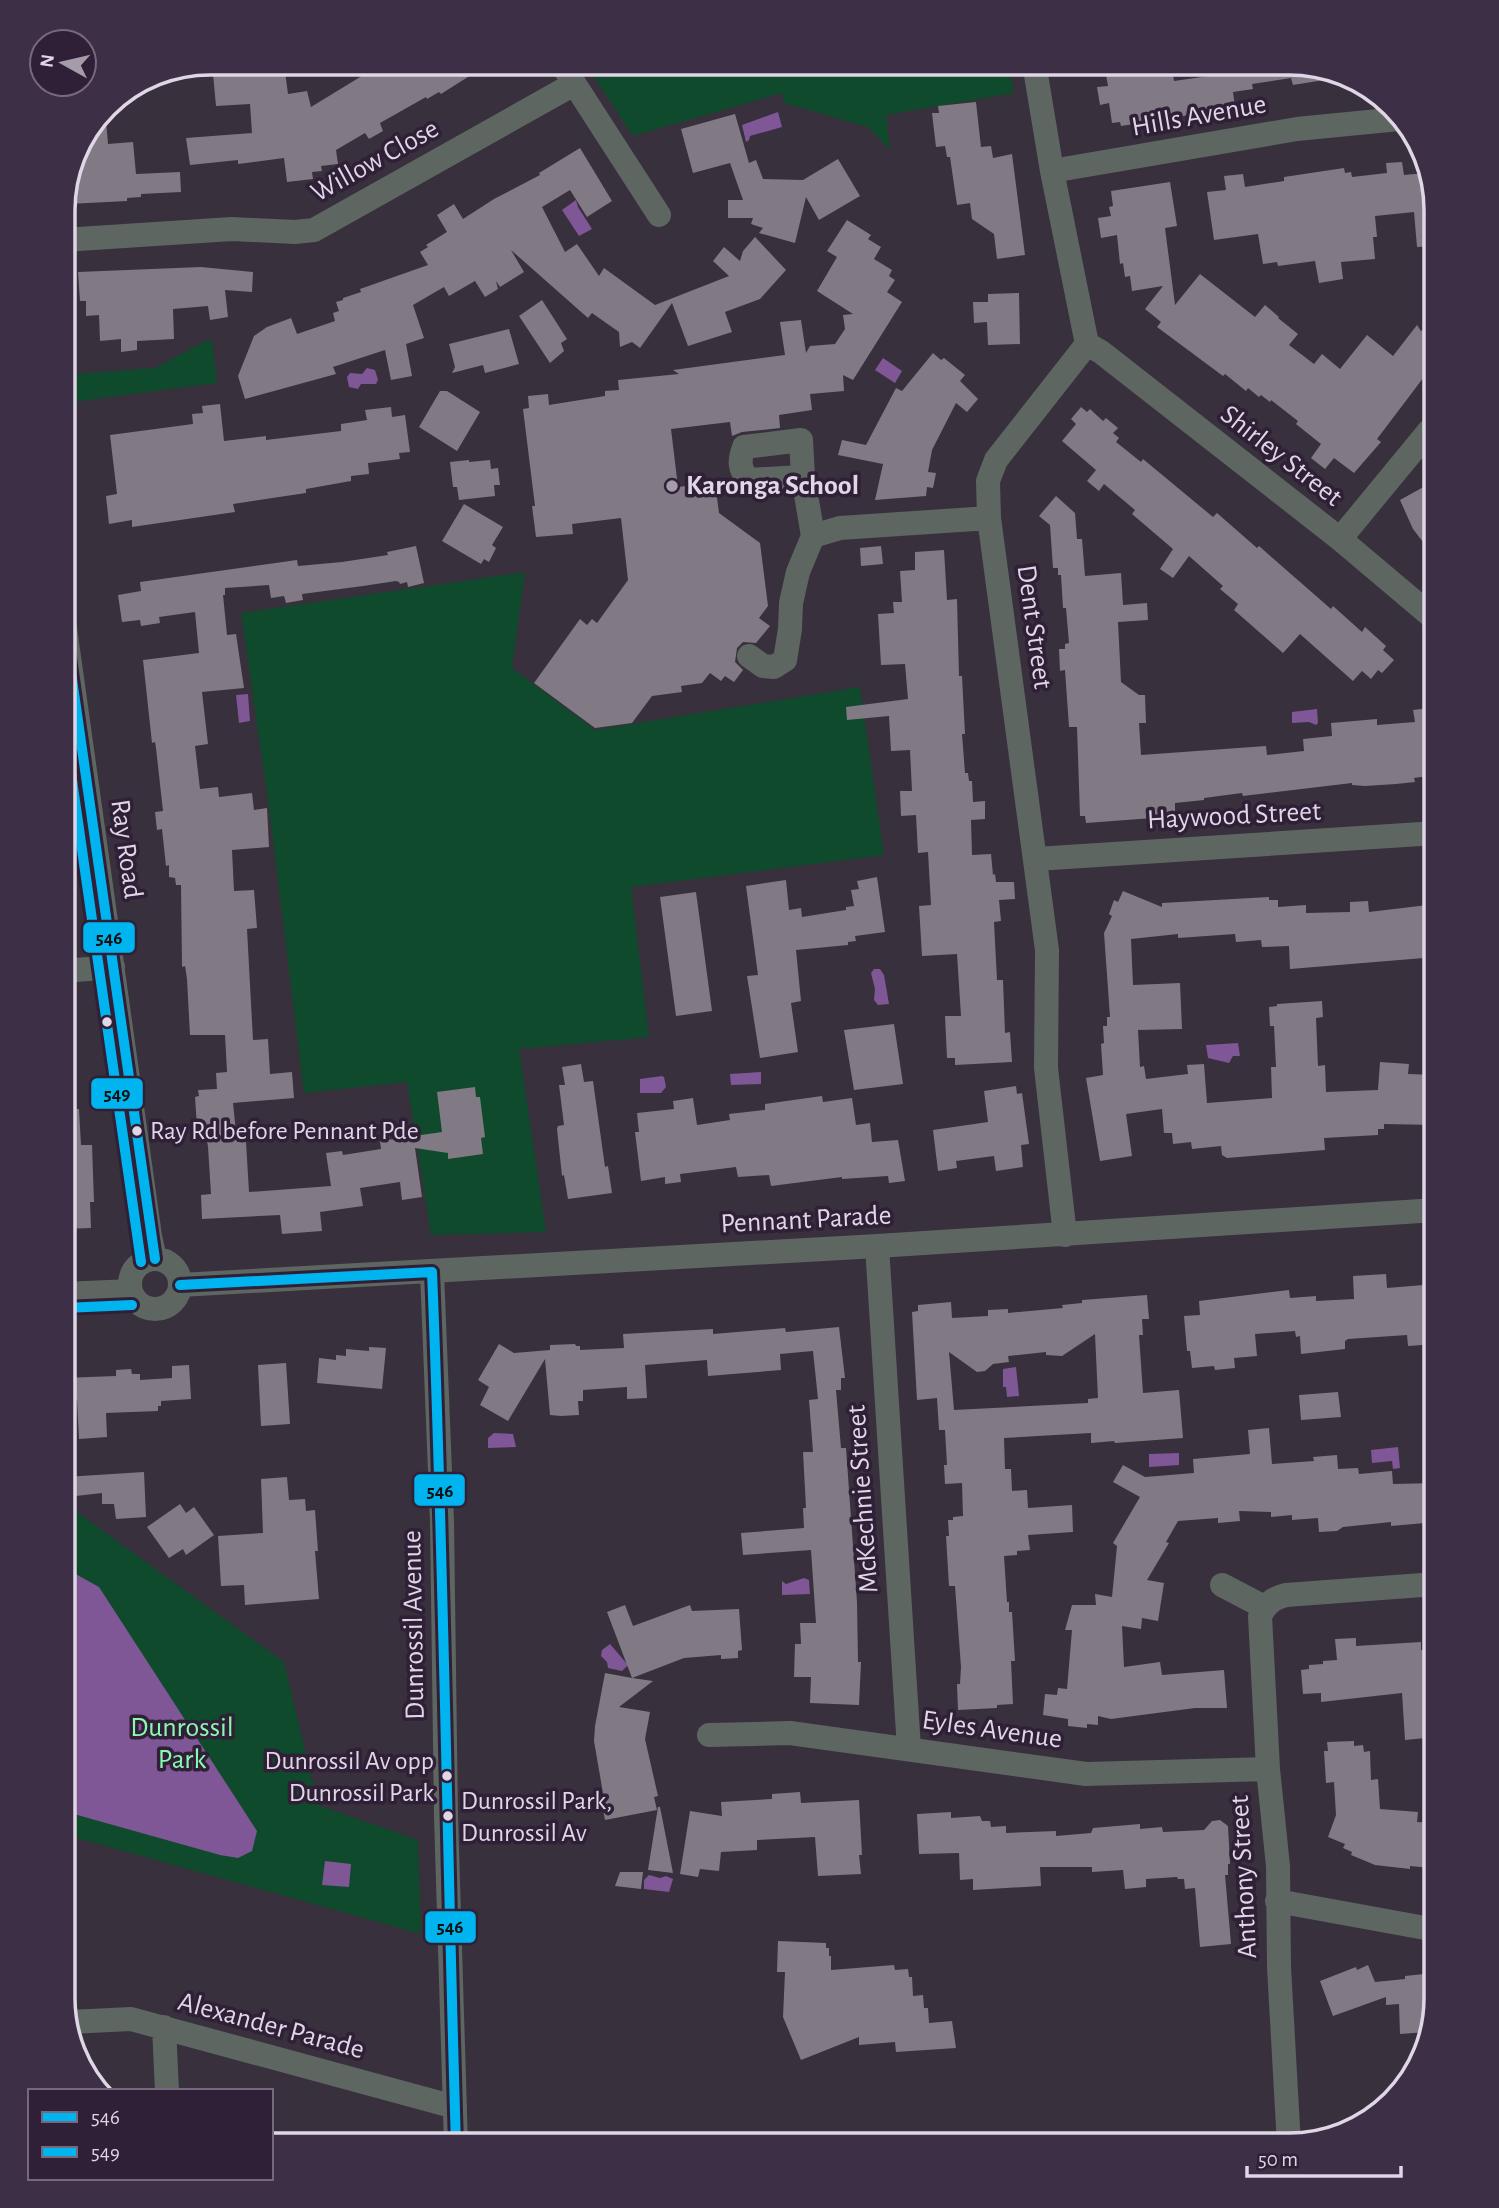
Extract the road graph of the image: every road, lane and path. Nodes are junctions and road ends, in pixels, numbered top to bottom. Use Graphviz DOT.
graph roads {
  1 [pos="562,76"];
  2 [pos="569,76"];
  3 [pos="1036,76"];
  4 [pos="1389,120"];
  5 [pos="1052,171"];
  6 [pos="659,215"];
  7 [pos="76,239"];
  8 [pos="1087,344"];
  9 [pos="1424,437"];
  10 [pos="803,477"];
  11 [pos="989,517"];
  12 [pos="813,536"];
  13 [pos="1340,540"];
  14 [pos="1424,610"];
  15 [pos="749,656"];
  16 [pos="76,722"];
  17 [pos="1424,834"];
  18 [pos="1036,859"];
  19 [pos="113,967"];
  20 [pos="76,970"];
  21 [pos="1424,1211"];
  22 [pos="1065,1235"];
  23 [pos="877,1246"];
  24 [pos="155,1259"];
  25 [pos="432,1272"];
  26 [pos="180,1285"];
  27 [pos="131,1291"];
  28 [pos="75,1293"];
  29 [pos="1222,1585"];
  30 [pos="1424,1585"];
  31 [pos="1264,1607"];
  32 [pos="709,1735"];
  33 [pos="909,1749"];
  34 [pos="1268,1769"];
  35 [pos="1277,1901"];
  36 [pos="1424,1928"];
  37 [pos="77,2022"];
  38 [pos="164,2028"];
  39 [pos="167,2089"];
  40 [pos="455,2107"];
  41 [pos="456,2132"];
  42 [pos="1288,2133"];
  1 -- 7 [label="street, Willow Close"];
  2 -- 6 [label="street, Willow Close"];
  3 -- 5 [label="street"];
  4 -- 5 [label="street, Hills Avenue"];
  5 -- 8 [label="street"];
  8 -- 11 [label="street, Dent Street"];
  8 -- 13 [label="street, Shirley Street"];
  9 -- 13 [label="street"];
  10 -- 12 [label="street"];
  11 -- 12 [label="street"];
  11 -- 18 [label="street, Dent Street"];
  12 -- 15 [label="street"];
  13 -- 14 [label="street, Shirley Street"];
  16 -- 19 [label="street, Ray Road"];
  17 -- 18 [label="street, Haywood Street"];
  18 -- 22 [label="street, Dent Street"];
  19 -- 20 [label="street"];
  19 -- 24 [label="street, Ray Road"];
  21 -- 22 [label="street, Pennant Parade"];
  22 -- 23 [label="street, Pennant Parade"];
  23 -- 25 [label="street, Pennant Parade"];
  23 -- 33 [label="street, McKechnie Street"];
  24 -- 26 [label="street"];
  24 -- 27 [label="street"];
  25 -- 26 [label="street, Pennant Parade"];
  25 -- 40 [label="street, Dunrossil Avenue"];
  26 -- 27 [label="street"];
  27 -- 28 [label="street"];
  29 -- 31 [label="street"];
  30 -- 31 [label="street"];
  31 -- 34 [label="street, Anthony Street"];
  32 -- 33 [label="street, Eyles Avenue"];
  33 -- 34 [label="street, Eyles Avenue"];
  34 -- 35 [label="street, Anthony Street"];
  35 -- 36 [label="street"];
  35 -- 42 [label="street, Anthony Street"];
  37 -- 38 [label="street, Alexander Parade"];
  38 -- 39 [label="street"];
  38 -- 40 [label="street, Alexander Parade"];
  40 -- 41 [label="street, Dunrossil Avenue"];
}
